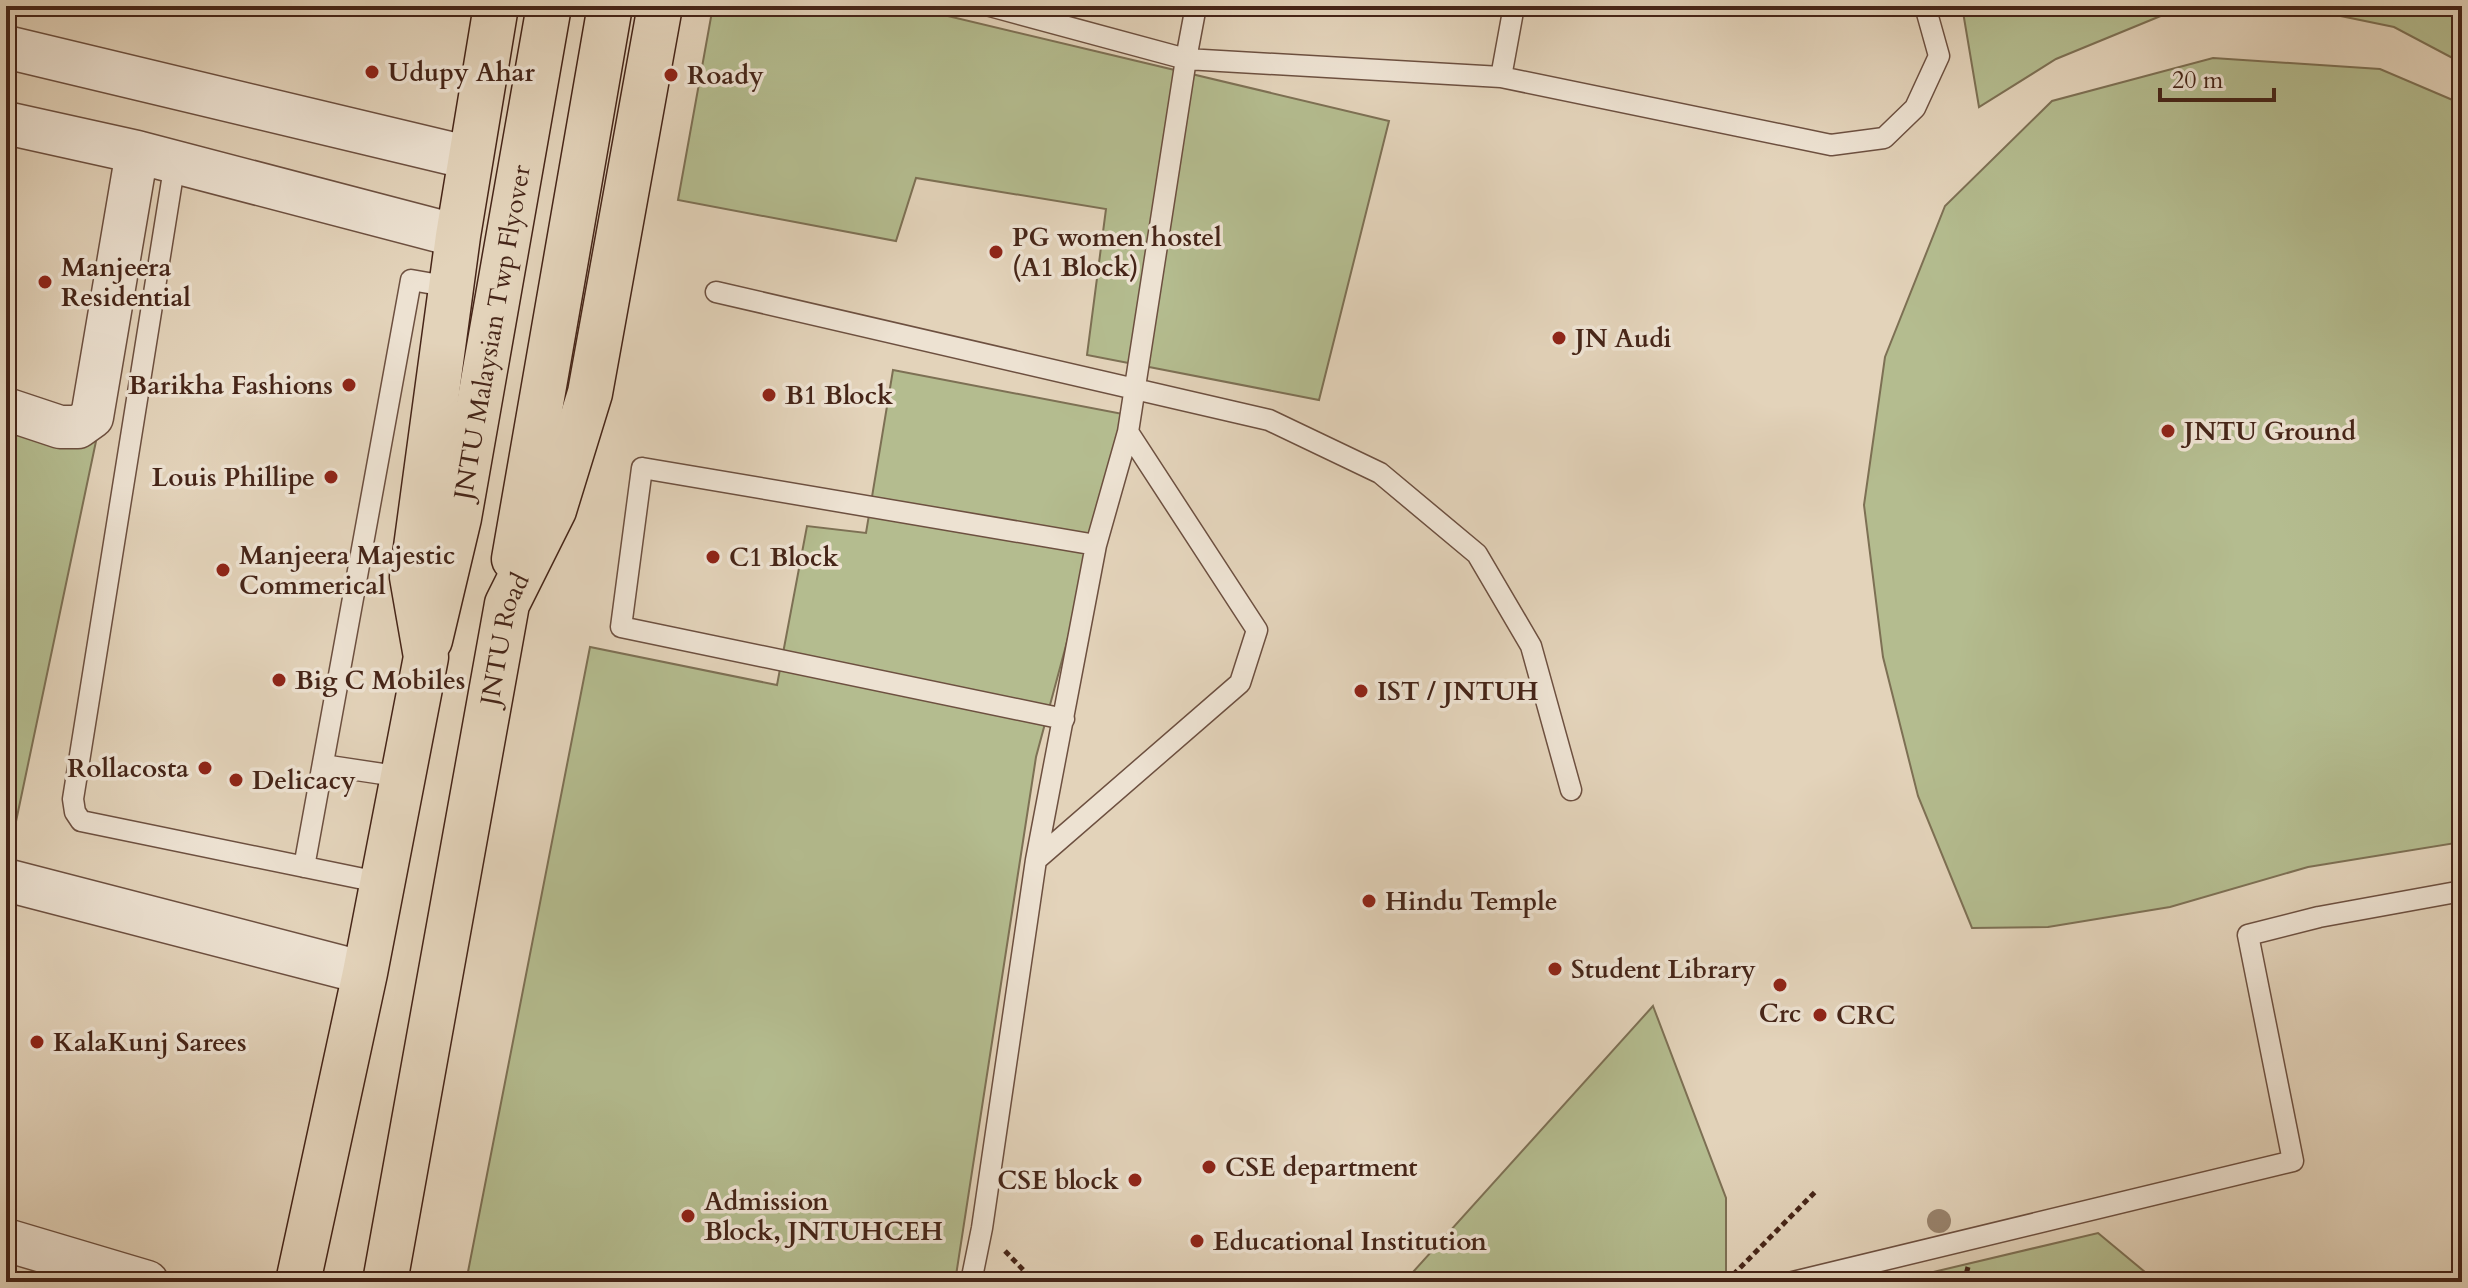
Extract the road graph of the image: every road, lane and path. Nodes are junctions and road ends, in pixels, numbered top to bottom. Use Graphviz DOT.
graph roads {
  1 [pos="496,6"];
  2 [pos="549,6"];
  3 [pos="610,6"];
  4 [pos="660,6"];
  5 [pos="990,6"];
  6 [pos="1196,6"];
  7 [pos="1514,6"];
  8 [pos="1925,6"];
  9 [pos="6,47"];
  10 [pos="1186,59"];
  11 [pos="1501,77"];
  12 [pos="6,123"];
  13 [pos="156,157"];
  14 [pos="470,158"];
  15 [pos="458,236"];
  16 [pos="431,284"];
  17 [pos="716,292"];
  18 [pos="1134,389"];
  19 [pos="6,409"];
  20 [pos="1128,432"];
  21 [pos="1096,545"];
  22 [pos="507,604"];
  23 [pos="426,657"];
  24 [pos="1064,719"];
  25 [pos="323,765"];
  26 [pos="403,777"];
  27 [pos="1571,790"];
  28 [pos="1036,860"];
  29 [pos="304,867"];
  30 [pos="6,880"];
  31 [pos="383,883"];
  32 [pos="2462,891"];
  33 [pos="365,973"];
  34 [pos="1816,1191"];
  35 [pos="6,1240"];
  36 [pos="147,1282"];
  37 [pos="298,1282"];
  38 [pos="385,1282"];
  39 [pos="971,1282"];
  40 [pos="1726,1282"];
  41 [pos="1793,1282"];
  1 -- 14 [label="main road"];
  2 -- 23 [label="main road, JNTU Malaysian Twp Flyover"];
  3 -- 22 [label="main road"];
  4 -- 22 [label="main road, JNTU Road"];
  5 -- 10 [label="lane"];
  6 -- 10 [label="lane"];
  7 -- 11 [label="lane"];
  8 -- 11 [label="lane"];
  9 -- 14 [label="street"];
  10 -- 11 [label="lane"];
  10 -- 18 [label="lane"];
  12 -- 13 [label="street"];
  13 -- 15 [label="street"];
  13 -- 19 [label="street"];
  13 -- 29 [label="lane"];
  14 -- 15 [label="main road"];
  15 -- 16 [label="main road"];
  16 -- 23 [label="main road"];
  16 -- 25 [label="lane"];
  17 -- 18 [label="lane"];
  18 -- 20 [label="lane"];
  18 -- 27 [label="lane"];
  20 -- 21 [label="lane"];
  20 -- 28 [label="lane"];
  21 -- 24 [label="lane"];
  21 -- 24 [label="lane"];
  22 -- 38 [label="main road, JNTU Road"];
  23 -- 26 [label="main road"];
  24 -- 28 [label="lane"];
  25 -- 26 [label="lane"];
  25 -- 29 [label="lane"];
  26 -- 31 [label="main road"];
  28 -- 39 [label="lane"];
  29 -- 31 [label="lane"];
  30 -- 33 [label="street"];
  31 -- 33 [label="main road"];
  32 -- 41 [label="lane"];
  33 -- 37 [label="main road"];
  34 -- 40 [label="path"];
  35 -- 36 [label="street"];
}
